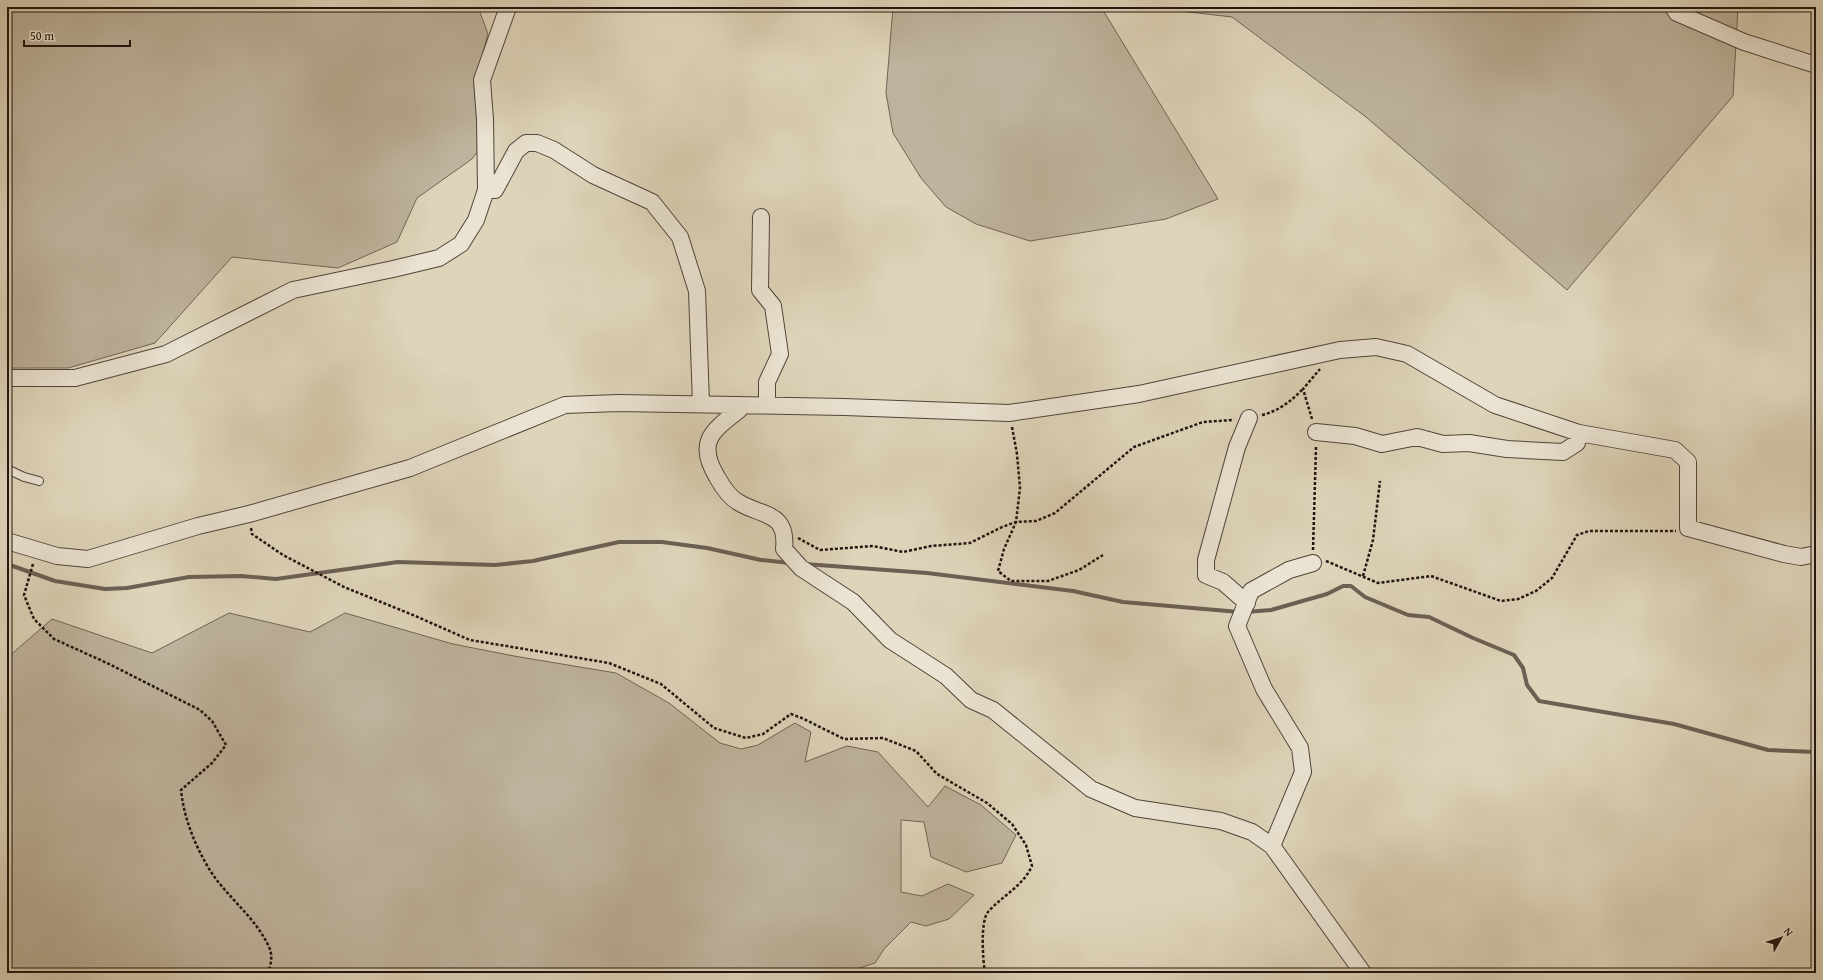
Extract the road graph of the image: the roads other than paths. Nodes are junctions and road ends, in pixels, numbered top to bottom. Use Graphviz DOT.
graph roads {
  1 [pos="508,7"];
  2 [pos="1673,7"];
  3 [pos="1816,65"];
  4 [pos="486,190"];
  5 [pos="761,217"];
  6 [pos="7,378"];
  7 [pos="701,404"];
  8 [pos="740,405"];
  9 [pos="767,405"];
  10 [pos="1249,418"];
  11 [pos="1316,432"];
  12 [pos="1579,433"];
  13 [pos="7,469"];
  14 [pos="39,481"];
  15 [pos="7,541"];
  16 [pos="1816,554"];
  17 [pos="1313,563"];
  18 [pos="1247,603"];
  19 [pos="1272,846"];
  20 [pos="1363,973"];
  1 -- 4 [label="street"];
  2 -- 3 [label="street"];
  4 -- 6 [label="street"];
  4 -- 7 [label="street"];
  5 -- 9 [label="street"];
  7 -- 8 [label="street"];
  7 -- 15 [label="street"];
  8 -- 9 [label="street"];
  8 -- 19 [label="street"];
  9 -- 12 [label="street"];
  10 -- 18 [label="street"];
  11 -- 12 [label="street"];
  12 -- 16 [label="street"];
  13 -- 14 [label="lane"];
  17 -- 18 [label="street"];
  18 -- 19 [label="street"];
  19 -- 20 [label="street"];
}
